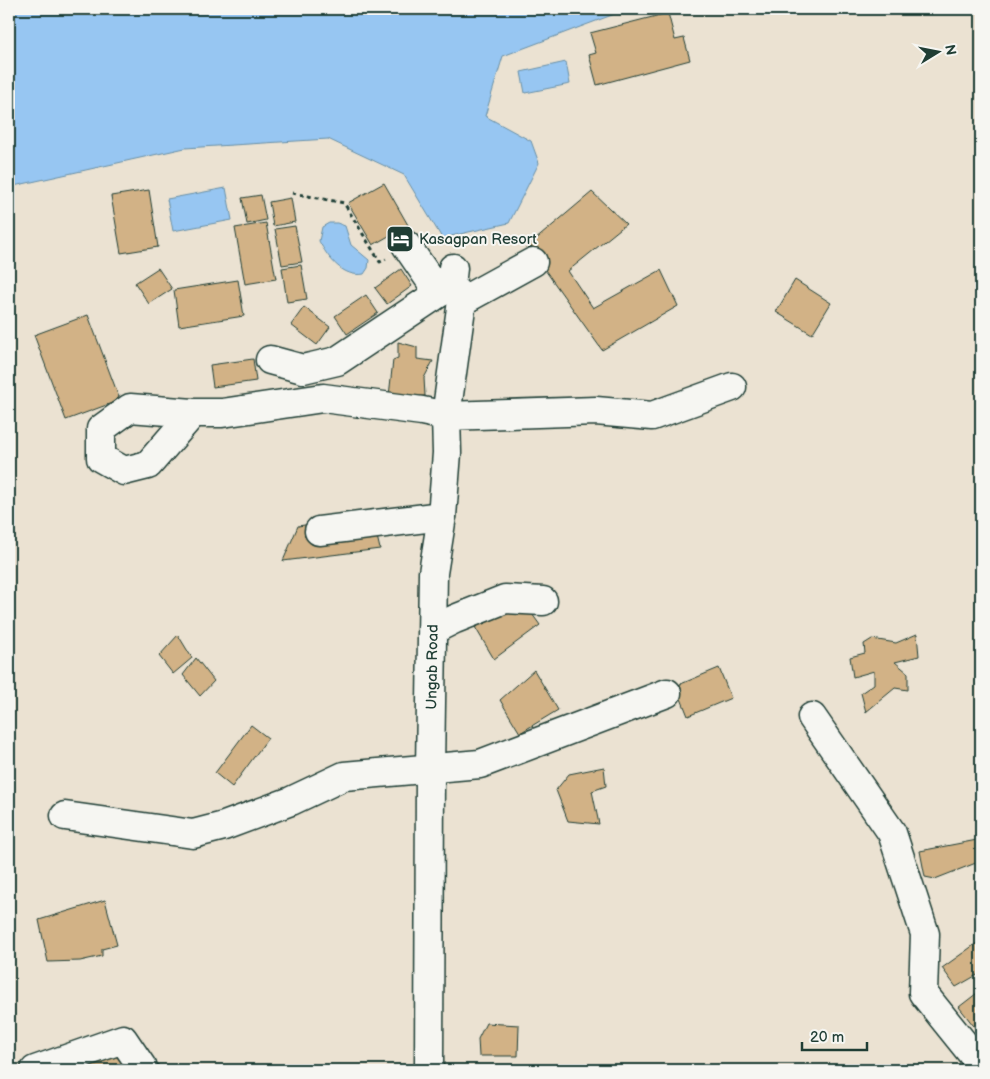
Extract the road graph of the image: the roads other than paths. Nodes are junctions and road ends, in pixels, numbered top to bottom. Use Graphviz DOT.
graph roads {
  1 [pos="406,245"];
  2 [pos="533,262"];
  3 [pos="451,287"];
  4 [pos="270,360"];
  5 [pos="732,387"];
  6 [pos="194,413"];
  7 [pos="446,416"];
  8 [pos="442,516"];
  9 [pos="319,531"];
  10 [pos="543,601"];
  11 [pos="433,630"];
  12 [pos="667,693"];
  13 [pos="812,717"];
  14 [pos="430,768"];
  15 [pos="65,816"];
  16 [pos="35,1070"];
  17 [pos="144,1070"];
  18 [pos="429,1070"];
  19 [pos="977,1070"];
  1 -- 3 [label="street"];
  2 -- 3 [label="street"];
  3 -- 4 [label="street"];
  3 -- 7 [label="street, Ungab Road"];
  5 -- 7 [label="street"];
  6 -- 7 [label="street"];
  7 -- 8 [label="street, Ungab Road"];
  8 -- 9 [label="street"];
  8 -- 11 [label="street, Ungab Road"];
  10 -- 11 [label="street"];
  11 -- 14 [label="street, Ungab Road"];
  12 -- 14 [label="street"];
  13 -- 19 [label="street"];
  14 -- 15 [label="street"];
  14 -- 18 [label="street, Ungab Road"];
  16 -- 17 [label="street"];
}
